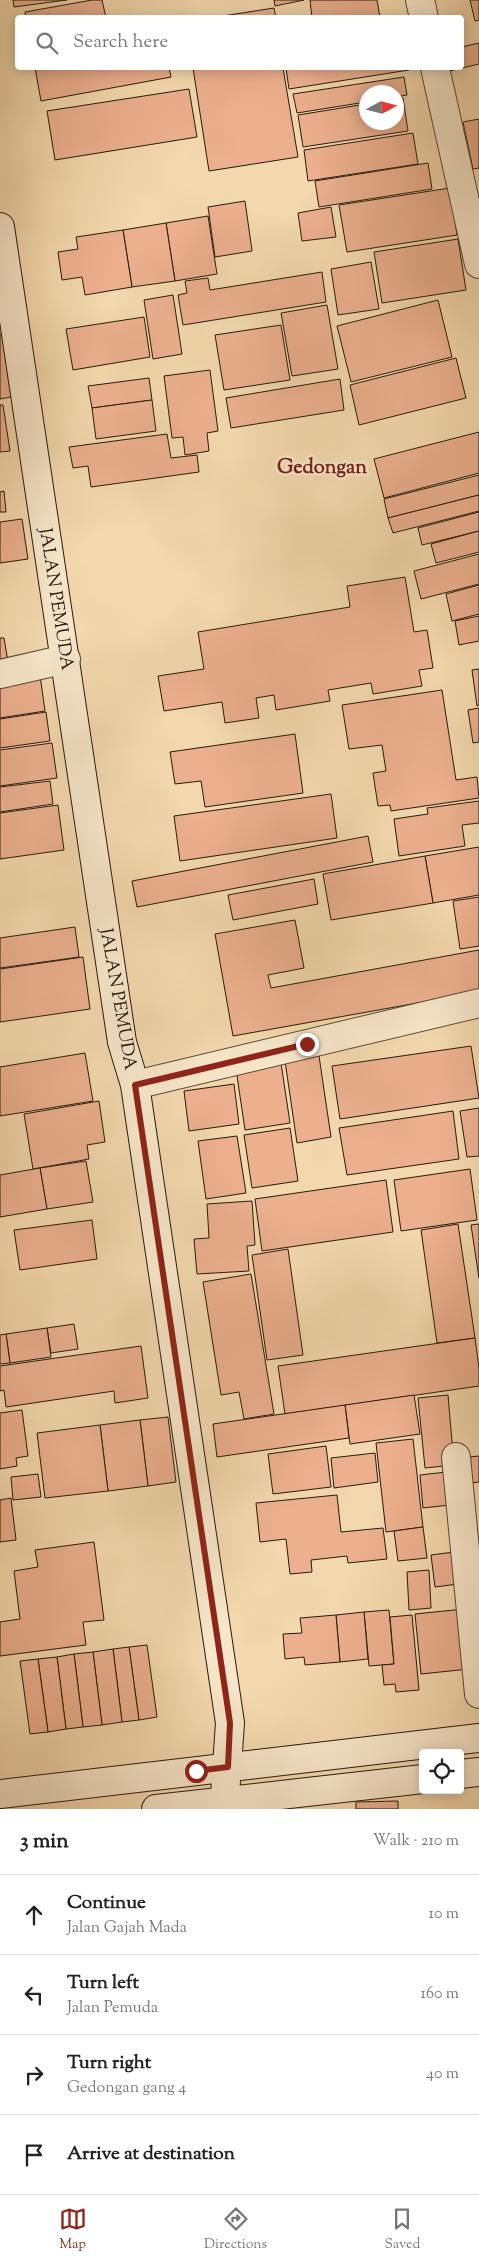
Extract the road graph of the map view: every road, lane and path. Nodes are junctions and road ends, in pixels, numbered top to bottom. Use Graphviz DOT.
graph roads {
  1 [pos="420,0"];
  2 [pos="423,15"];
  3 [pos="435,70"];
  4 [pos="0,228"];
  5 [pos="479,264"];
  6 [pos="66,659"];
  7 [pos="0,674"];
  8 [pos="479,1003"];
  9 [pos="135,1085"];
  10 [pos="456,1456"];
  11 [pos="479,1694"];
  12 [pos="479,1738"];
  13 [pos="228,1767"];
  14 [pos="479,1772"];
  15 [pos="464,1774"];
  16 [pos="419,1780"];
  17 [pos="0,1794"];
  18 [pos="224,1805"];
  19 [pos="156,1809"];
  1 -- 2 [label="street"];
  3 -- 5 [label="street"];
  4 -- 6 [label="street, JALAN PEMUDA"];
  6 -- 7 [label="street"];
  6 -- 9 [label="street, JALAN PEMUDA"];
  8 -- 9 [label="street"];
  9 -- 13 [label="street, JALAN PEMUDA"];
  10 -- 11 [label="street"];
  12 -- 13 [label="street"];
  13 -- 17 [label="street"];
  13 -- 18 [label="street, JALAN PEMUDA"];
  14 -- 15 [label="street"];
  16 -- 18 [label="street"];
  18 -- 19 [label="street"];
}
